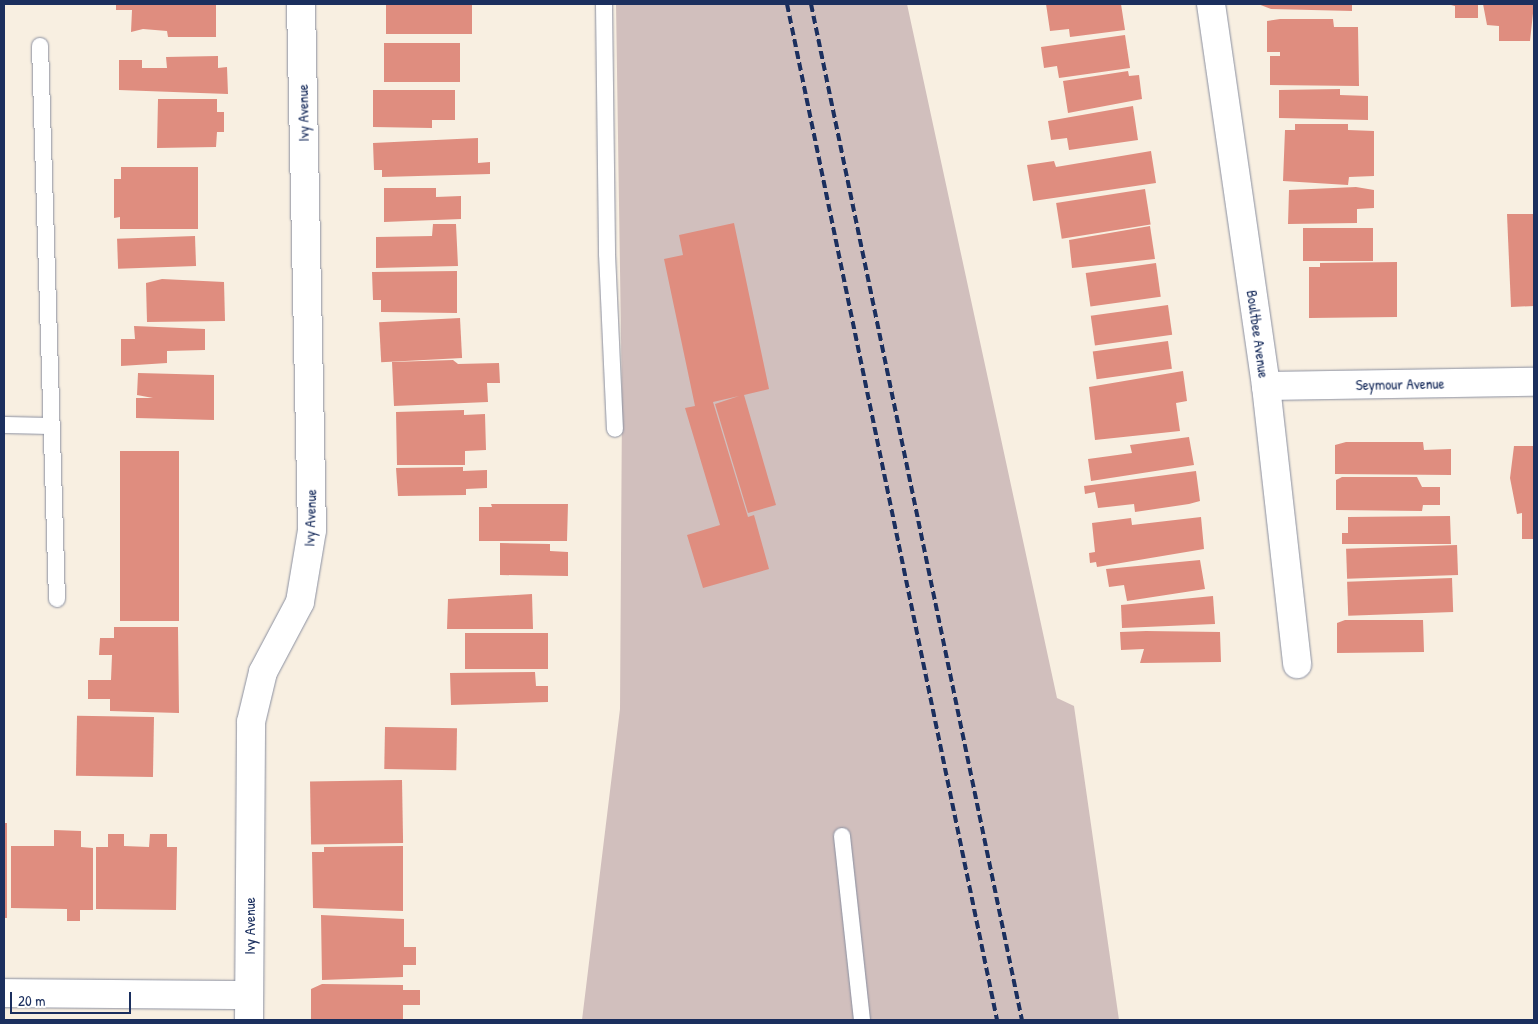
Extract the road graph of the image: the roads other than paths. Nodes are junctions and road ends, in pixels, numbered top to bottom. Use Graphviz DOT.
graph roads {
  1 [pos="301,4"];
  2 [pos="604,4"];
  3 [pos="1211,4"];
  4 [pos="40,46"];
  5 [pos="1534,382"];
  6 [pos="1266,386"];
  7 [pos="4,425"];
  8 [pos="52,426"];
  9 [pos="614,428"];
  10 [pos="57,599"];
  11 [pos="1297,664"];
  12 [pos="842,836"];
  13 [pos="4,993"];
  14 [pos="249,1008"];
  15 [pos="862,1020"];
  1 -- 14 [label="street, Ivy Avenue"];
  2 -- 9 [label="lane"];
  3 -- 6 [label="street, Boultbee Avenue"];
  4 -- 8 [label="lane"];
  5 -- 6 [label="street, Seymour Avenue"];
  6 -- 11 [label="street, Boultbee Avenue"];
  7 -- 8 [label="lane"];
  8 -- 10 [label="lane"];
  12 -- 15 [label="lane"];
  13 -- 14 [label="street"];
}
